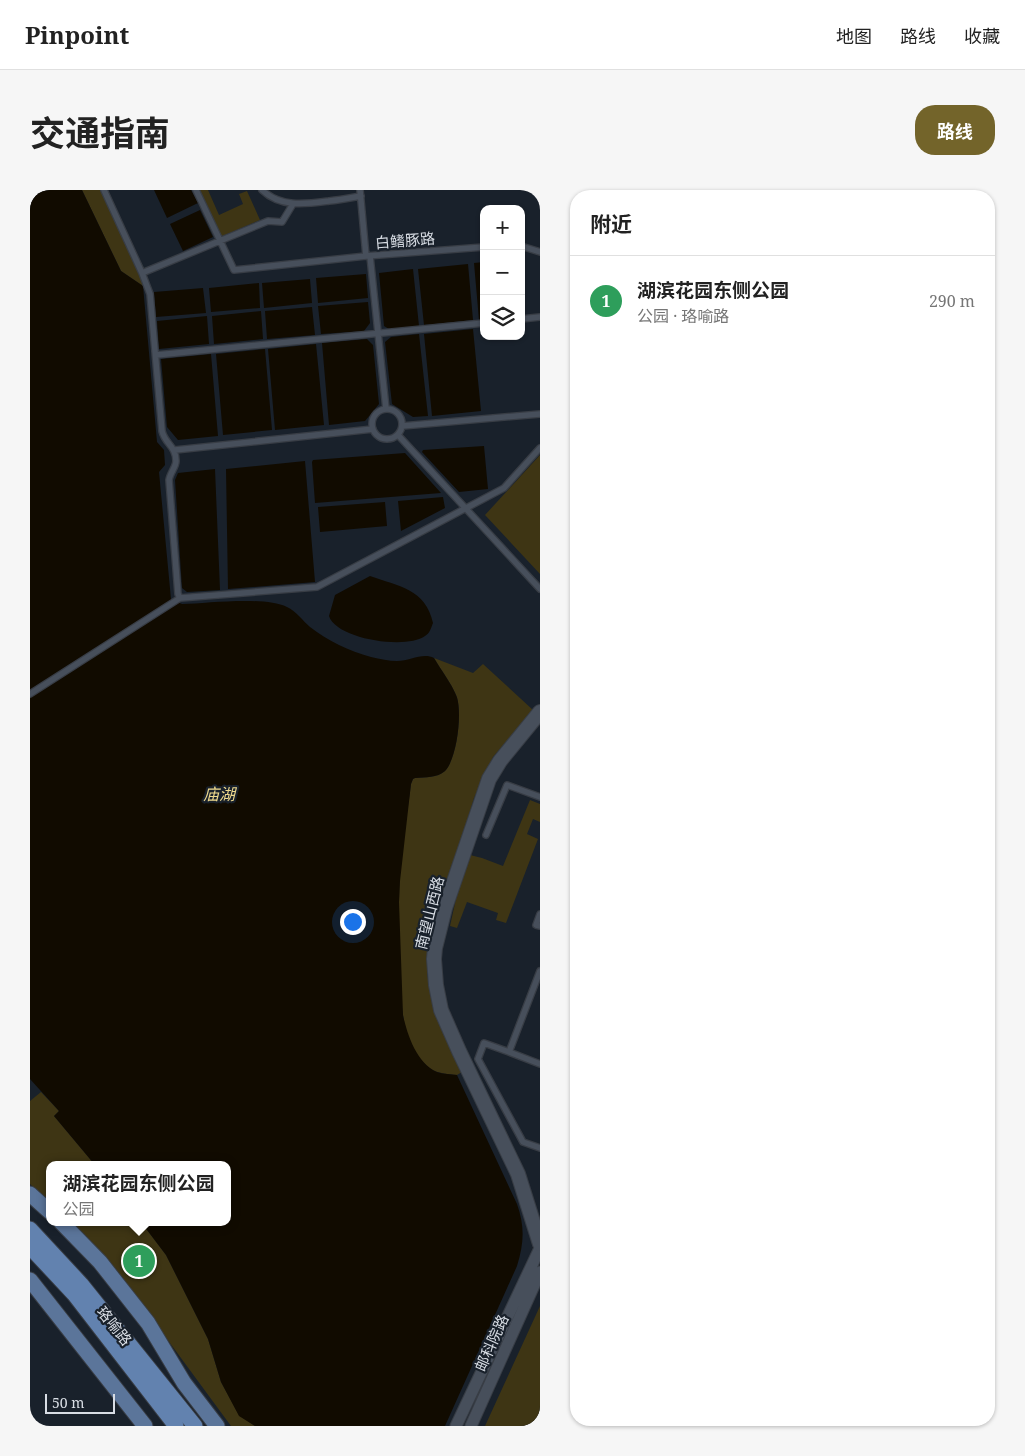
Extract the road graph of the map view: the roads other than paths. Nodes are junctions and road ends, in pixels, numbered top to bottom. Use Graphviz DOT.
graph roads {
  1 [pos="104,190"];
  2 [pos="196,190"];
  3 [pos="262,190"];
  4 [pos="360,193"];
  5 [pos="293,204"];
  6 [pos="220,241"];
  7 [pos="480,247"];
  8 [pos="525,247"];
  9 [pos="540,252"];
  10 [pos="368,256"];
  11 [pos="142,273"];
  12 [pos="540,317"];
  13 [pos="525,319"];
  14 [pos="480,323"];
  15 [pos="378,333"];
  16 [pos="156,355"];
  17 [pos="386,409"];
  18 [pos="540,414"];
  19 [pos="402,426"];
  20 [pos="372,429"];
  21 [pos="398,435"];
  22 [pos="540,448"];
  23 [pos="175,450"];
  24 [pos="465,508"];
  25 [pos="540,589"];
  26 [pos="180,598"];
  27 [pos="30,694"];
  28 [pos="540,712"];
  29 [pos="540,797"];
  30 [pos="486,835"];
  31 [pos="540,914"];
  32 [pos="540,926"];
  33 [pos="540,971"];
  34 [pos="509,1052"];
  35 [pos="540,1064"];
  36 [pos="540,1148"];
  37 [pos="30,1194"];
  38 [pos="46,1208"];
  39 [pos="65,1226"];
  40 [pos="30,1229"];
  41 [pos="540,1244"];
  42 [pos="30,1247"];
  43 [pos="540,1248"];
  44 [pos="537,1271"];
  45 [pos="30,1280"];
  46 [pos="145,1426"];
  47 [pos="176,1426"];
  48 [pos="195,1426"];
  49 [pos="217,1426"];
  50 [pos="456,1426"];
  51 [pos="471,1426"];
  1 -- 11 [label="lane"];
  2 -- 6 [label="lane"];
  3 -- 5 [label="lane"];
  4 -- 5 [label="lane"];
  4 -- 10 [label="lane, 白鳍豚路"];
  5 -- 6 [label="lane"];
  6 -- 10 [label="lane"];
  6 -- 11 [label="lane"];
  7 -- 10 [label="lane, 白鳍豚路"];
  8 -- 9 [label="lane"];
  10 -- 15 [label="lane"];
  11 -- 16 [label="lane"];
  12 -- 13 [label="lane"];
  14 -- 15 [label="lane"];
  15 -- 16 [label="lane"];
  15 -- 17 [label="lane"];
  16 -- 23 [label="lane"];
  17 -- 19 [label="lane"];
  17 -- 20 [label="lane"];
  18 -- 19 [label="lane"];
  19 -- 21 [label="lane"];
  20 -- 21 [label="lane"];
  20 -- 23 [label="lane"];
  21 -- 24 [label="lane"];
  22 -- 24 [label="lane"];
  23 -- 26 [label="lane"];
  24 -- 25 [label="lane"];
  24 -- 26 [label="lane"];
  26 -- 27 [label="lane"];
  28 -- 41 [label="street, 南望山西路"];
  29 -- 30 [label="lane"];
  31 -- 32 [label="lane"];
  33 -- 34 [label="lane"];
  34 -- 35 [label="lane"];
  34 -- 36 [label="lane"];
  37 -- 38 [label="main road"];
  39 -- 49 [label="main road"];
  40 -- 48 [label="highway, 珞喻路"];
  42 -- 47 [label="highway, 珞喻路"];
  43 -- 44 [label="street"];
  44 -- 50 [label="street"];
  44 -- 51 [label="street, 邮科院路"];
  45 -- 46 [label="main road"];
}
